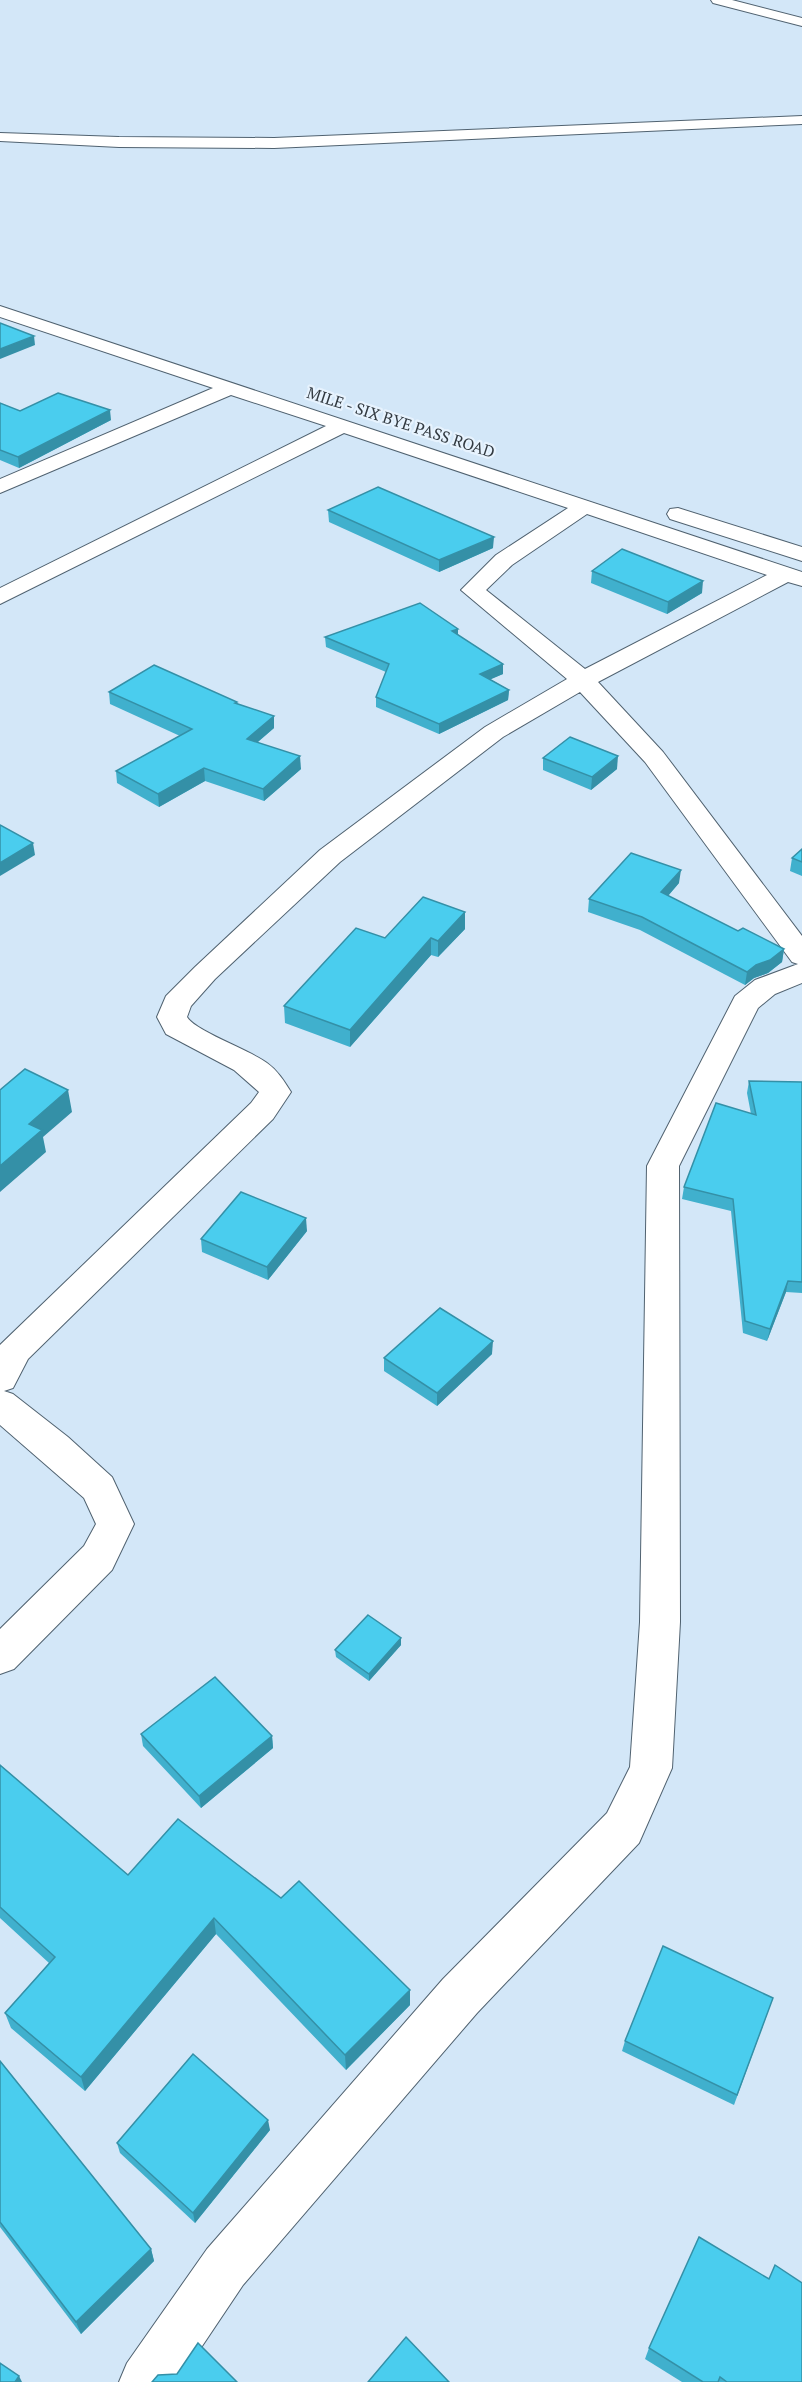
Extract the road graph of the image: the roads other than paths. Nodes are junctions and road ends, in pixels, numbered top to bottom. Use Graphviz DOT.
graph roads {
  1 [pos="717,0"];
  2 [pos="802,22"];
  3 [pos="802,109"];
  4 [pos="802,120"];
  5 [pos="612,129"];
  6 [pos="0,137"];
  7 [pos="0,311"];
  8 [pos="230,388"];
  9 [pos="342,426"];
  10 [pos="0,487"];
  11 [pos="584,507"];
  12 [pos="657,507"];
  13 [pos="691,518"];
  14 [pos="669,535"];
  15 [pos="802,554"];
  16 [pos="794,576"];
  17 [pos="0,597"];
  18 [pos="583,680"];
  19 [pos="802,956"];
  20 [pos="802,972"];
  21 [pos="0,1378"];
  22 [pos="0,1404"];
  23 [pos="0,1656"];
  24 [pos="146,2382"];
  1 -- 2 [label="street"];
  3 -- 5 [label="street"];
  4 -- 5 [label="street"];
  5 -- 6 [label="street"];
  7 -- 8 [label="street"];
  8 -- 9 [label="street"];
  8 -- 10 [label="street"];
  9 -- 11 [label="street"];
  9 -- 17 [label="street"];
  11 -- 14 [label="street"];
  11 -- 18 [label="street"];
  12 -- 13 [label="street"];
  13 -- 14 [label="street"];
  13 -- 15 [label="street"];
  14 -- 16 [label="street"];
  16 -- 18 [label="street"];
  18 -- 19 [label="street"];
  18 -- 21 [label="street"];
  20 -- 24 [label="street"];
  22 -- 23 [label="street"];
}
